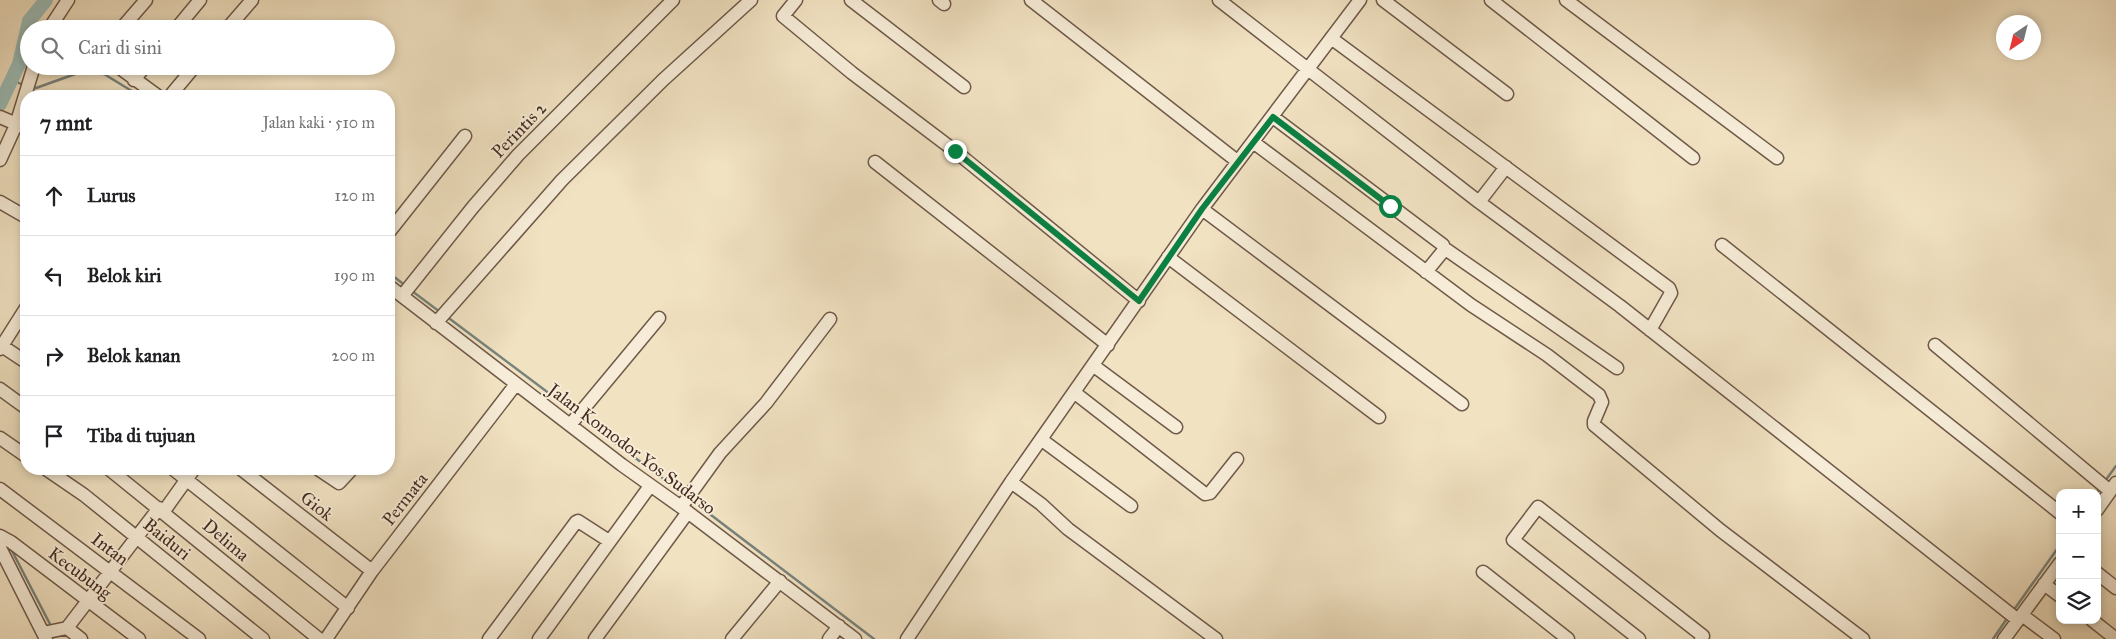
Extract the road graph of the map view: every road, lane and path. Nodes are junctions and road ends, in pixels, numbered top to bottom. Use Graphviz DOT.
graph roads {
  1 [pos="68,0"];
  2 [pos="146,0"];
  3 [pos="200,0"];
  4 [pos="252,0"];
  5 [pos="673,0"];
  6 [pos="752,0"];
  7 [pos="851,0"];
  8 [pos="1031,0"];
  9 [pos="1219,0"];
  10 [pos="1360,0"];
  11 [pos="1383,0"];
  12 [pos="1491,0"];
  13 [pos="1566,0"];
  14 [pos="791,2"];
  15 [pos="56,20"];
  16 [pos="129,20"];
  17 [pos="183,20"];
  18 [pos="235,20"];
  19 [pos="1331,38"];
  20 [pos="1307,70"];
  21 [pos="30,75"];
  22 [pos="128,75"];
  23 [pos="138,75"];
  24 [pos="188,75"];
  25 [pos="134,80"];
  26 [pos="964,87"];
  27 [pos="26,90"];
  28 [pos="149,90"];
  29 [pos="175,90"];
  30 [pos="1507,94"];
  31 [pos="20,105"];
  32 [pos="1273,117"];
  33 [pos="12,123"];
  34 [pos="465,136"];
  35 [pos="1253,142"];
  36 [pos="1693,158"];
  37 [pos="1777,158"];
  38 [pos="0,160"];
  39 [pos="1237,161"];
  40 [pos="875,162"];
  41 [pos="1506,167"];
  42 [pos="0,202"];
  43 [pos="1479,202"];
  44 [pos="1202,209"];
  45 [pos="20,214"];
  46 [pos="395,224"];
  47 [pos="1722,246"];
  48 [pos="1444,248"];
  49 [pos="1168,257"];
  50 [pos="1426,272"];
  51 [pos="395,289"];
  52 [pos="405,294"];
  53 [pos="1139,301"];
  54 [pos="443,316"];
  55 [pos="659,318"];
  56 [pos="830,319"];
  57 [pos="20,321"];
  58 [pos="1650,330"];
  59 [pos="1108,345"];
  60 [pos="1935,345"];
  61 [pos="1,347"];
  62 [pos="20,358"];
  63 [pos="1094,366"];
  64 [pos="1617,368"];
  65 [pos="516,384"];
  66 [pos="0,390"];
  67 [pos="1075,393"];
  68 [pos="20,404"];
  69 [pos="1462,404"];
  70 [pos="1378,417"];
  71 [pos="576,418"];
  72 [pos="1176,427"];
  73 [pos="0,438"];
  74 [pos="1042,440"];
  75 [pos="20,452"];
  76 [pos="1237,459"];
  77 [pos="55,475"];
  78 [pos="117,475"];
  79 [pos="189,475"];
  80 [pos="191,475"];
  81 [pos="249,475"];
  82 [pos="326,475"];
  83 [pos="347,475"];
  84 [pos="1011,482"];
  85 [pos="650,486"];
  86 [pos="2108,486"];
  87 [pos="0,489"];
  88 [pos="2101,501"];
  89 [pos="687,503"];
  90 [pos="1131,506"];
  91 [pos="162,510"];
  92 [pos="2056,511"];
  93 [pos="138,538"];
  94 [pos="609,541"];
  95 [pos="4,542"];
  96 [pos="2056,568"];
  97 [pos="372,571"];
  98 [pos="112,572"];
  99 [pos="1483,572"];
  100 [pos="2101,576"];
  101 [pos="780,581"];
  102 [pos="2044,584"];
  103 [pos="2116,588"];
  104 [pos="2056,593"];
  105 [pos="88,602"];
  106 [pos="348,608"];
  107 [pos="2018,617"];
  108 [pos="2097,624"];
  109 [pos="839,626"];
  110 [pos="53,632"];
  111 [pos="1704,638"];
  112 [pos="81,639"];
  113 [pos="139,639"];
  114 [pos="199,639"];
  115 [pos="263,639"];
  116 [pos="319,639"];
  117 [pos="326,639"];
  118 [pos="488,639"];
  119 [pos="539,639"];
  120 [pos="595,639"];
  121 [pos="732,639"];
  122 [pos="830,639"];
  123 [pos="855,639"];
  124 [pos="907,639"];
  125 [pos="1216,639"];
  126 [pos="1568,639"];
  127 [pos="1638,639"];
  128 [pos="1863,639"];
  129 [pos="2004,639"];
  130 [pos="2054,639"];
  131 [pos="2116,639"];
  1 -- 15 [label="street"];
  2 -- 16 [label="street"];
  3 -- 17 [label="street"];
  4 -- 18 [label="street"];
  5 -- 52 [label="street, Perintis 2"];
  6 -- 54 [label="street"];
  7 -- 26 [label="street"];
  8 -- 39 [label="street"];
  9 -- 20 [label="street"];
  10 -- 19 [label="street"];
  11 -- 30 [label="street"];
  12 -- 36 [label="street"];
  13 -- 37 [label="street"];
  14 -- 53 [label="street"];
  19 -- 20 [label="street"];
  19 -- 41 [label="street"];
  20 -- 32 [label="street"];
  20 -- 43 [label="street"];
  21 -- 27 [label="street"];
  22 -- 25 [label="street"];
  23 -- 25 [label="street"];
  24 -- 29 [label="street"];
  25 -- 28 [label="street"];
  31 -- 33 [label="street"];
  32 -- 35 [label="street"];
  32 -- 48 [label="street"];
  33 -- 38 [label="street"];
  34 -- 46 [label="street"];
  35 -- 39 [label="street"];
  35 -- 50 [label="street"];
  39 -- 44 [label="street"];
  40 -- 59 [label="street"];
  41 -- 43 [label="street"];
  41 -- 58 [label="street"];
  42 -- 45 [label="street"];
  43 -- 58 [label="street"];
  44 -- 49 [label="street"];
  44 -- 69 [label="street"];
  47 -- 92 [label="street"];
  48 -- 50 [label="street"];
  48 -- 64 [label="street"];
  49 -- 53 [label="street"];
  49 -- 70 [label="street"];
  50 -- 128 [label="street"];
  51 -- 52 [label="street, Jalan Komodor Yos Sudarso"];
  52 -- 54 [label="street, Jalan Komodor Yos Sudarso"];
  53 -- 59 [label="street"];
  54 -- 65 [label="street, Jalan Komodor Yos Sudarso"];
  55 -- 71 [label="street"];
  56 -- 89 [label="street"];
  57 -- 61 [label="street"];
  58 -- 107 [label="street"];
  59 -- 63 [label="street"];
  60 -- 86 [label="street"];
  61 -- 62 [label="street"];
  63 -- 67 [label="street"];
  63 -- 72 [label="street"];
  65 -- 71 [label="street, Jalan Komodor Yos Sudarso"];
  65 -- 97 [label="street, Permata"];
  66 -- 68 [label="street"];
  67 -- 74 [label="street"];
  67 -- 76 [label="street"];
  71 -- 85 [label="street, Jalan Komodor Yos Sudarso"];
  73 -- 75 [label="street"];
  74 -- 84 [label="street"];
  74 -- 90 [label="street"];
  77 -- 93 [label="street, Baiduri"];
  78 -- 91 [label="street, Delima"];
  79 -- 91 [label="street"];
  80 -- 106 [label="street"];
  81 -- 97 [label="street, Giok"];
  82 -- 83 [label="street"];
  84 -- 124 [label="street"];
  84 -- 125 [label="street"];
  85 -- 89 [label="street, Jalan Komodor Yos Sudarso"];
  85 -- 94 [label="street"];
  86 -- 88 [label="street"];
  87 -- 98 [label="street, Intan"];
  89 -- 101 [label="street, Jalan Komodor Yos Sudarso"];
  89 -- 120 [label="street"];
  91 -- 93 [label="street"];
  91 -- 116 [label="street, Delima"];
  93 -- 98 [label="street"];
  93 -- 115 [label="street, Baiduri"];
  94 -- 118 [label="street"];
  94 -- 119 [label="street"];
  95 -- 105 [label="street, Kecubung"];
  95 -- 110 [label="street"];
  96 -- 102 [label="street"];
  97 -- 106 [label="street, Permata"];
  98 -- 105 [label="street"];
  98 -- 114 [label="street, Intan"];
  99 -- 126 [label="street"];
  100 -- 103 [label="street"];
  101 -- 109 [label="street, Jalan Komodor Yos Sudarso"];
  101 -- 121 [label="street"];
  102 -- 104 [label="street"];
  102 -- 107 [label="street"];
  105 -- 110 [label="street"];
  105 -- 113 [label="street, Kecubung"];
  106 -- 117 [label="street, Permata"];
  107 -- 129 [label="street"];
  107 -- 130 [label="street"];
  108 -- 131 [label="street"];
  109 -- 122 [label="street"];
  109 -- 123 [label="street, Jalan Komodor Yos Sudarso"];
  110 -- 112 [label="street"];
  111 -- 127 [label="street"];
}
